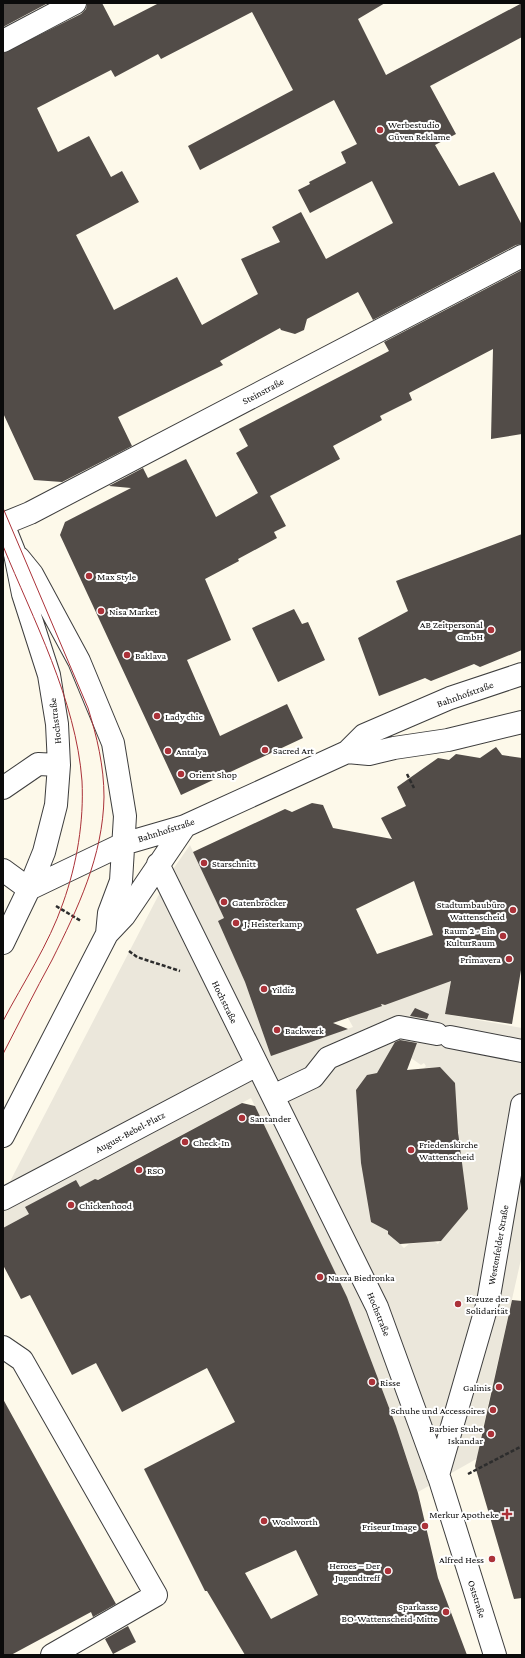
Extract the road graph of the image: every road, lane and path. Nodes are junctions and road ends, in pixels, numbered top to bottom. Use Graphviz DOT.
graph roads {
  1 [pos="74,3"];
  2 [pos="3,41"];
  3 [pos="522,256"];
  4 [pos="3,524"];
  5 [pos="15,554"];
  6 [pos="522,674"];
  7 [pos="522,722"];
  8 [pos="347,752"];
  9 [pos="59,765"];
  10 [pos="3,788"];
  11 [pos="185,826"];
  12 [pos="123,844"];
  13 [pos="158,864"];
  14 [pos="3,870"];
  15 [pos="29,889"];
  16 [pos="107,934"];
  17 [pos="3,943"];
  18 [pos="216,983"];
  19 [pos="522,1051"];
  20 [pos="257,1065"];
  21 [pos="273,1096"];
  22 [pos="522,1105"];
  23 [pos="3,1136"];
  24 [pos="519,1141"];
  25 [pos="3,1199"];
  26 [pos="3,1347"];
  27 [pos="522,1446"];
  28 [pos="439,1477"];
  29 [pos="52,1655"];
  30 [pos="495,1655"];
  1 -- 2 [label="street"];
  3 -- 4 [label="street, Steinstraße"];
  4 -- 5 [label="street, Hochstraße"];
  5 -- 9 [label="street, Hochstraße"];
  5 -- 12 [label="street, Hochstraße"];
  6 -- 8 [label="street, Bahnhofstraße"];
  7 -- 8 [label="street, Bahnhofstraße"];
  8 -- 11 [label="street, Bahnhofstraße"];
  9 -- 10 [label="street"];
  9 -- 15 [label="street, Hochstraße"];
  11 -- 12 [label="street, Bahnhofstraße"];
  11 -- 13 [label="street"];
  12 -- 15 [label="street, Bahnhofstraße"];
  12 -- 16 [label="street"];
  13 -- 16 [label="street"];
  13 -- 18 [label="street, Hochstraße"];
  14 -- 15 [label="street"];
  15 -- 16 [label="path"];
  15 -- 17 [label="street"];
  16 -- 18 [label="path"];
  16 -- 23 [label="street"];
  18 -- 20 [label="street, Hochstraße"];
  19 -- 21 [label="street"];
  20 -- 21 [label="street, Hochstraße"];
  20 -- 25 [label="street, August-Bebel-Platz"];
  21 -- 28 [label="street, Hochstraße"];
  22 -- 24 [label="street, Westenfelder Straße"];
  24 -- 28 [label="street, Westenfelder Straße"];
  26 -- 29 [label="street"];
  27 -- 28 [label="path"];
  28 -- 30 [label="street, Oststraße"];
}
